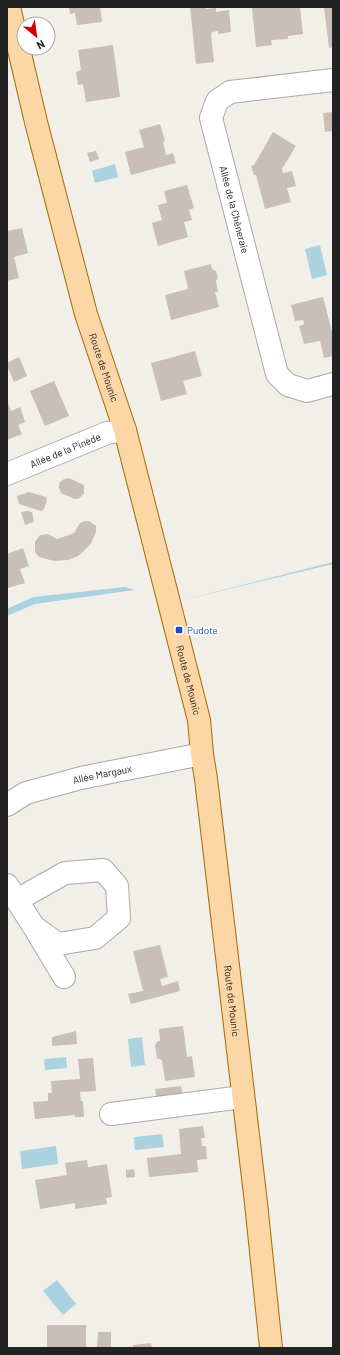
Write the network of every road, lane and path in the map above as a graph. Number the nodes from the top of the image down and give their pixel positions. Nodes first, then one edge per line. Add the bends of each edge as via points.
1 (9, 7) edge
2 (333, 80) edge
3 (333, 384) edge
4 (125, 430) junction
5 (7, 474) edge
6 (202, 754) junction
7 (7, 805) edge
8 (12, 892) edge
9 (34, 927) junction
10 (64, 978) dead end
11 (242, 1097) junction
12 (111, 1114) dead end
13 (270, 1348) edge

1 - 4 main road, Route de Mounic via 86,314
2 - 3 street, Allée de la Chêneraie via 230,92 217,101 211,118 278,374 288,385 307,390
4 - 5 street, Allée de la Pinède via 107,433
4 - 6 main road, Route de Mounic via 198,720
6 - 7 street, Allée Margaux via 74,780 26,793
6 - 11 main road, Route de Mounic
8 - 9 street
8 - 9 street via 65,873 103,870 117,886 119,918 94,938 58,944
9 - 10 street
11 - 12 street
11 - 13 main road, Route de Mounic via 256,1203

